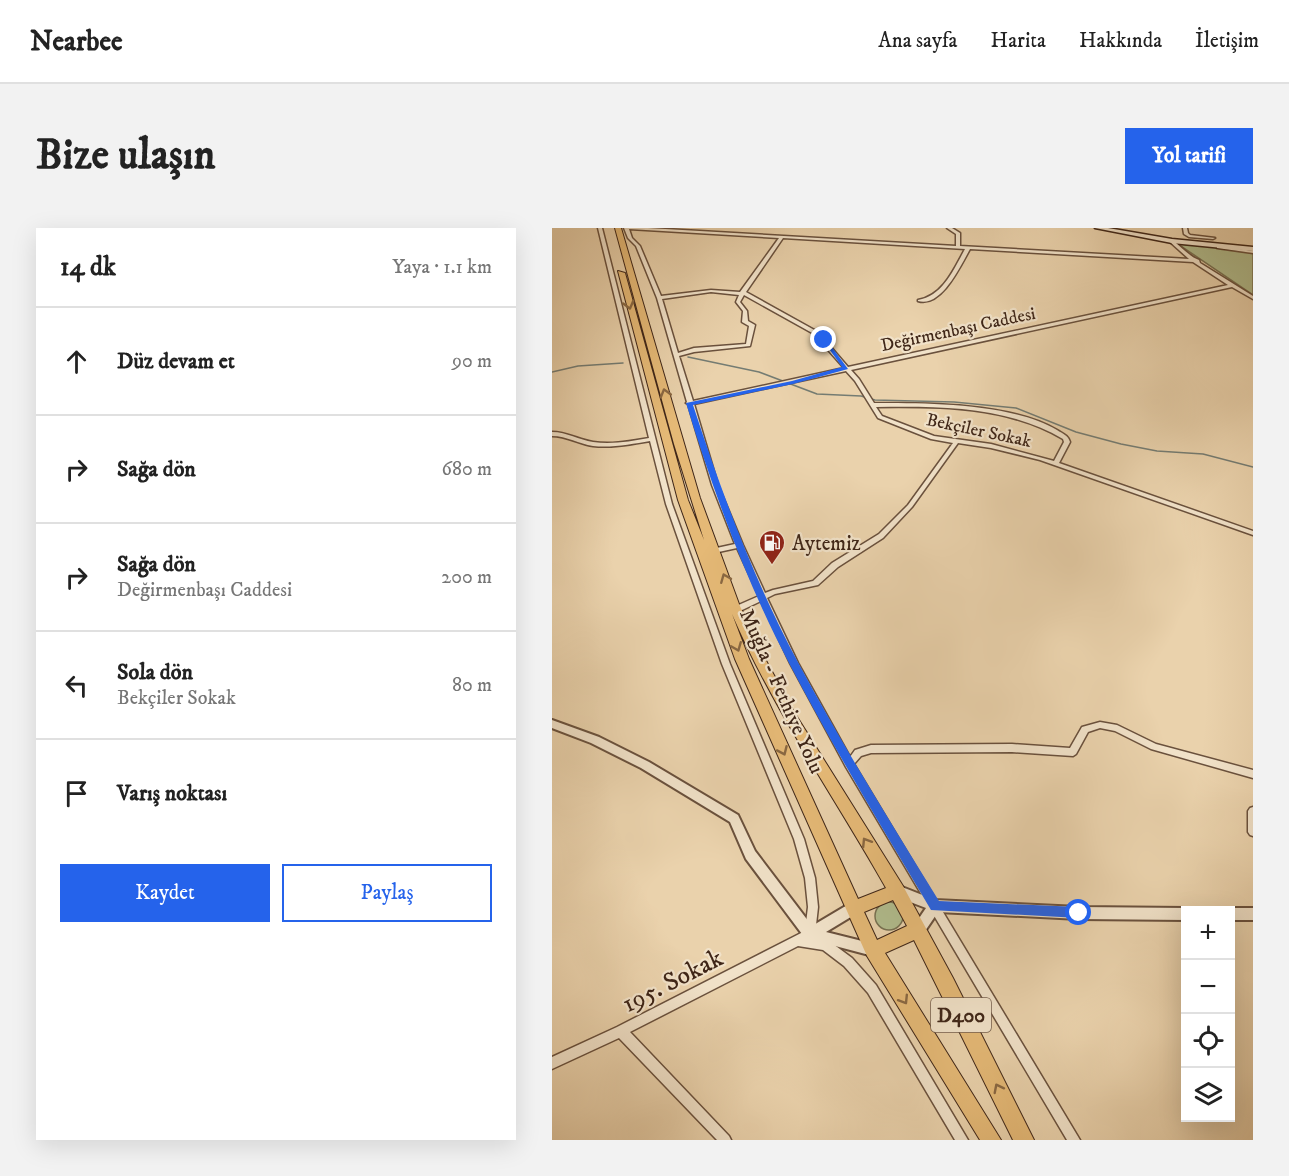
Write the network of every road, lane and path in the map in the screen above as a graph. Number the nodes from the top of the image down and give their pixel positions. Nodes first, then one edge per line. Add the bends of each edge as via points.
1 (600, 228) edge
2 (609, 228) edge
3 (949, 228) edge
4 (1098, 228) edge
5 (1109, 228) edge
6 (1185, 228) edge
7 (658, 229) edge
8 (770, 230) dead end
9 (1208, 230) dead end
10 (624, 232) edge
11 (762, 236) junction
12 (782, 237) junction
13 (1172, 241) junction
14 (1215, 243) junction
15 (958, 247) junction
16 (968, 248) junction
17 (1253, 249) edge
18 (1197, 261) junction
19 (1234, 285) junction
20 (742, 293) junction
21 (659, 298) junction
22 (1253, 298) edge
23 (920, 301) dead end
24 (675, 355) junction
25 (846, 368) junction
26 (648, 376) junction
27 (637, 378) junction
28 (689, 403) junction
29 (871, 403) junction
30 (552, 434) edge
31 (652, 438) junction
32 (956, 442) junction
33 (1055, 464) junction
34 (673, 469) junction
35 (662, 475) junction
36 (670, 506) junction
37 (685, 506) junction
38 (1253, 533) edge
39 (739, 545) junction
40 (714, 551) junction
41 (762, 596) junction
42 (737, 609) junction
43 (552, 724) edge
44 (849, 764) junction
45 (1252, 775) edge
46 (1253, 811) edge
47 (1253, 832) edge
48 (897, 891) junction
49 (935, 906) junction
50 (854, 908) junction
51 (1181, 914) edge
52 (1235, 914) edge
53 (1253, 914) edge
54 (918, 930) junction
55 (810, 934) junction
56 (797, 940) junction
57 (873, 950) junction
58 (621, 1031) junction
59 (552, 1063) edge
60 (725, 1140) edge
61 (963, 1140) edge
62 (991, 1140) edge
63 (1024, 1140) edge
64 (1074, 1140) edge

1 - 27 street
2 -> 26 highway, Muğla - Fethiye Yolu / D400
3 - 15 street via 958,233
4 - 13 main road
5 - 14 main road
6 - 14 street via 1189,236
7 - 10 street
7 - 10 street
7 - 11 street
8 - 11 street
9 - 14 street
10 - 21 street via 638,246
40 -> 10 highway, Muğla - Fethiye Yolu / D400 via 680,445
11 - 12 street
12 - 15 street
12 - 20 street
13 - 14 main road
13 - 18 street
14 - 17 main road
15 - 16 street
16 - 18 street
16 - 23 street via 953,277 927,302
18 - 19 street
19 - 22 street
19 - 25 street, Değirmenbaşı Caddesi
20 - 21 street via 711,291
20 - 24 street via 738,302 745,311 745,322 752,325 748,345
20 - 25 street via 816,333
21 - 24 street
24 - 28 street
25 - 28 street, Değirmenbaşı Caddesi
25 - 29 street
26 - 27 street
26 - 34 highway, Muğla - Fethiye Yolu / D400
27 - 31 street
28 - 39 street
29 - 32 street, Bekçiler Sokak via 880,417 933,438
29 - 33 street via 964,409 1034,422 1066,438
30 - 31 street via 603,444
31 - 35 street
32 - 33 street, Bekçiler Sokak via 991,446
32 - 41 street via 910,506 881,536 815,583
33 - 38 street, Bekçiler Sokak
34 - 35 street
34 - 37 highway, Muğla - Fethiye Yolu / D400
35 - 36 street
36 - 37 street
36 - 55 street via 726,664 799,839 810,878
37 -> 50 highway, Muğla - Fethiye Yolu / D400 via 741,659
39 - 40 street
39 - 41 street
42 -> 40 highway, Muğla - Fethiye Yolu / D400
41 - 42 street
41 - 44 street
48 -> 42 highway, Muğla - Fethiye Yolu / D400 via 788,716 755,654
43 - 55 street via 645,765 734,819 750,855
44 - 45 street via 858,753 871,749 1012,748 1073,752 1085,729 1100,725 1117,728 1154,747
44 - 49 street
46 - 47 street
48 - 49 street
48 - 50 highway
48 - 54 highway, Muğla - Fethiye Yolu / D400
49 - 51 street
49 - 54 street
49 - 64 street
50 - 55 street
50 - 57 highway, Muğla - Fethiye Yolu / D400
52 - 53 street
54 - 57 highway
63 -> 54 highway, Muğla - Fethiye Yolu / D400
55 - 56 street, 195. Sokak
55 - 57 street
56 - 58 street, 195. Sokak
56 - 61 street via 825,945 848,962 872,989
57 -> 62 highway, Muğla - Fethiye Yolu / D400
58 - 59 street, 195. Sokak
58 - 60 street

